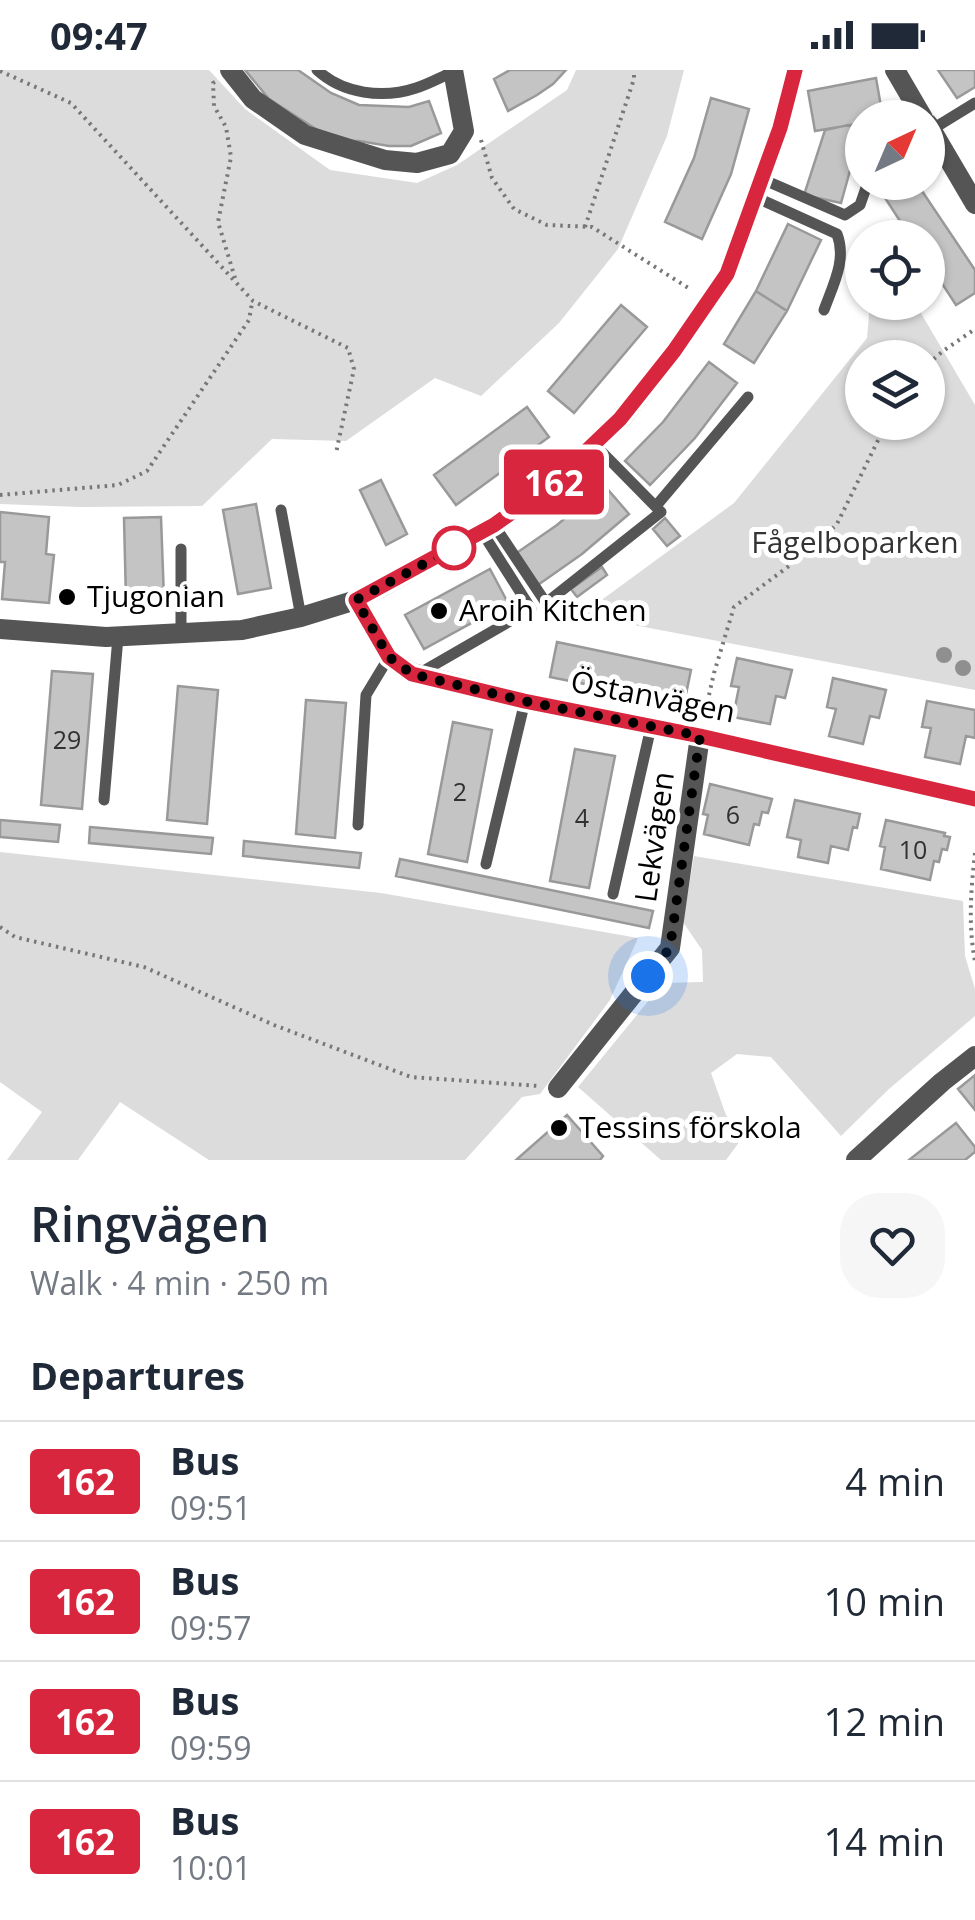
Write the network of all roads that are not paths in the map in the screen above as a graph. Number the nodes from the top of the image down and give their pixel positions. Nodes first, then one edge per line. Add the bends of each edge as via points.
1 (317, 70) edge
2 (794, 70) edge
3 (895, 70) edge
4 (453, 71) edge
5 (231, 72) edge
6 (913, 100) edge
7 (975, 103) edge
8 (945, 112) edge
9 (945, 154) edge
10 (759, 188) junction
11 (862, 200) edge
12 (975, 203) edge
13 (824, 310) dead end
14 (748, 398) dead end
15 (594, 444) junction
16 (656, 506) junction
17 (281, 510) dead end
18 (488, 528) junction
19 (182, 549) dead end
20 (356, 600) junction
21 (301, 617) junction
22 (0, 629) edge
23 (181, 633) junction
24 (118, 636) junction
25 (389, 657) junction
26 (416, 675) junction
27 (524, 701) junction
28 (651, 727) junction
29 (700, 736) junction
30 (975, 799) edge
31 (104, 800) dead end
32 (358, 825) dead end
33 (486, 864) dead end
34 (613, 894) dead end
35 (975, 1056) edge
36 (558, 1088) road end
37 (856, 1160) edge

1 - 4 lane via 364,94 414,89
2 - 10 street
3 - 6 street
4 - 5 street via 464,131 450,154 417,163 385,160 304,134 252,99
7 - 8 lane
9 - 12 street
10 - 11 lane via 845,214
10 - 13 lane via 837,234 842,258
10 - 15 street via 727,274 674,351
14 - 16 lane
15 - 16 lane
15 - 18 street via 553,483
16 - 18 lane via 661,512 546,603
17 - 21 lane
18 - 20 street
18 - 26 lane via 531,610
19 - 23 lane
20 - 21 street
20 - 25 street, Östanvägen
21 - 23 street via 242,630
22 - 24 street
23 - 24 street
24 - 31 lane
25 - 26 street, Östanvägen
25 - 32 lane via 366,696
26 - 27 street, Östanvägen
27 - 28 street, Östanvägen
27 - 33 lane
28 - 29 street, Östanvägen
28 - 34 lane
29 - 30 street, Östanvägen
29 - 36 street, Lekvägen via 670,948
35 - 37 street

